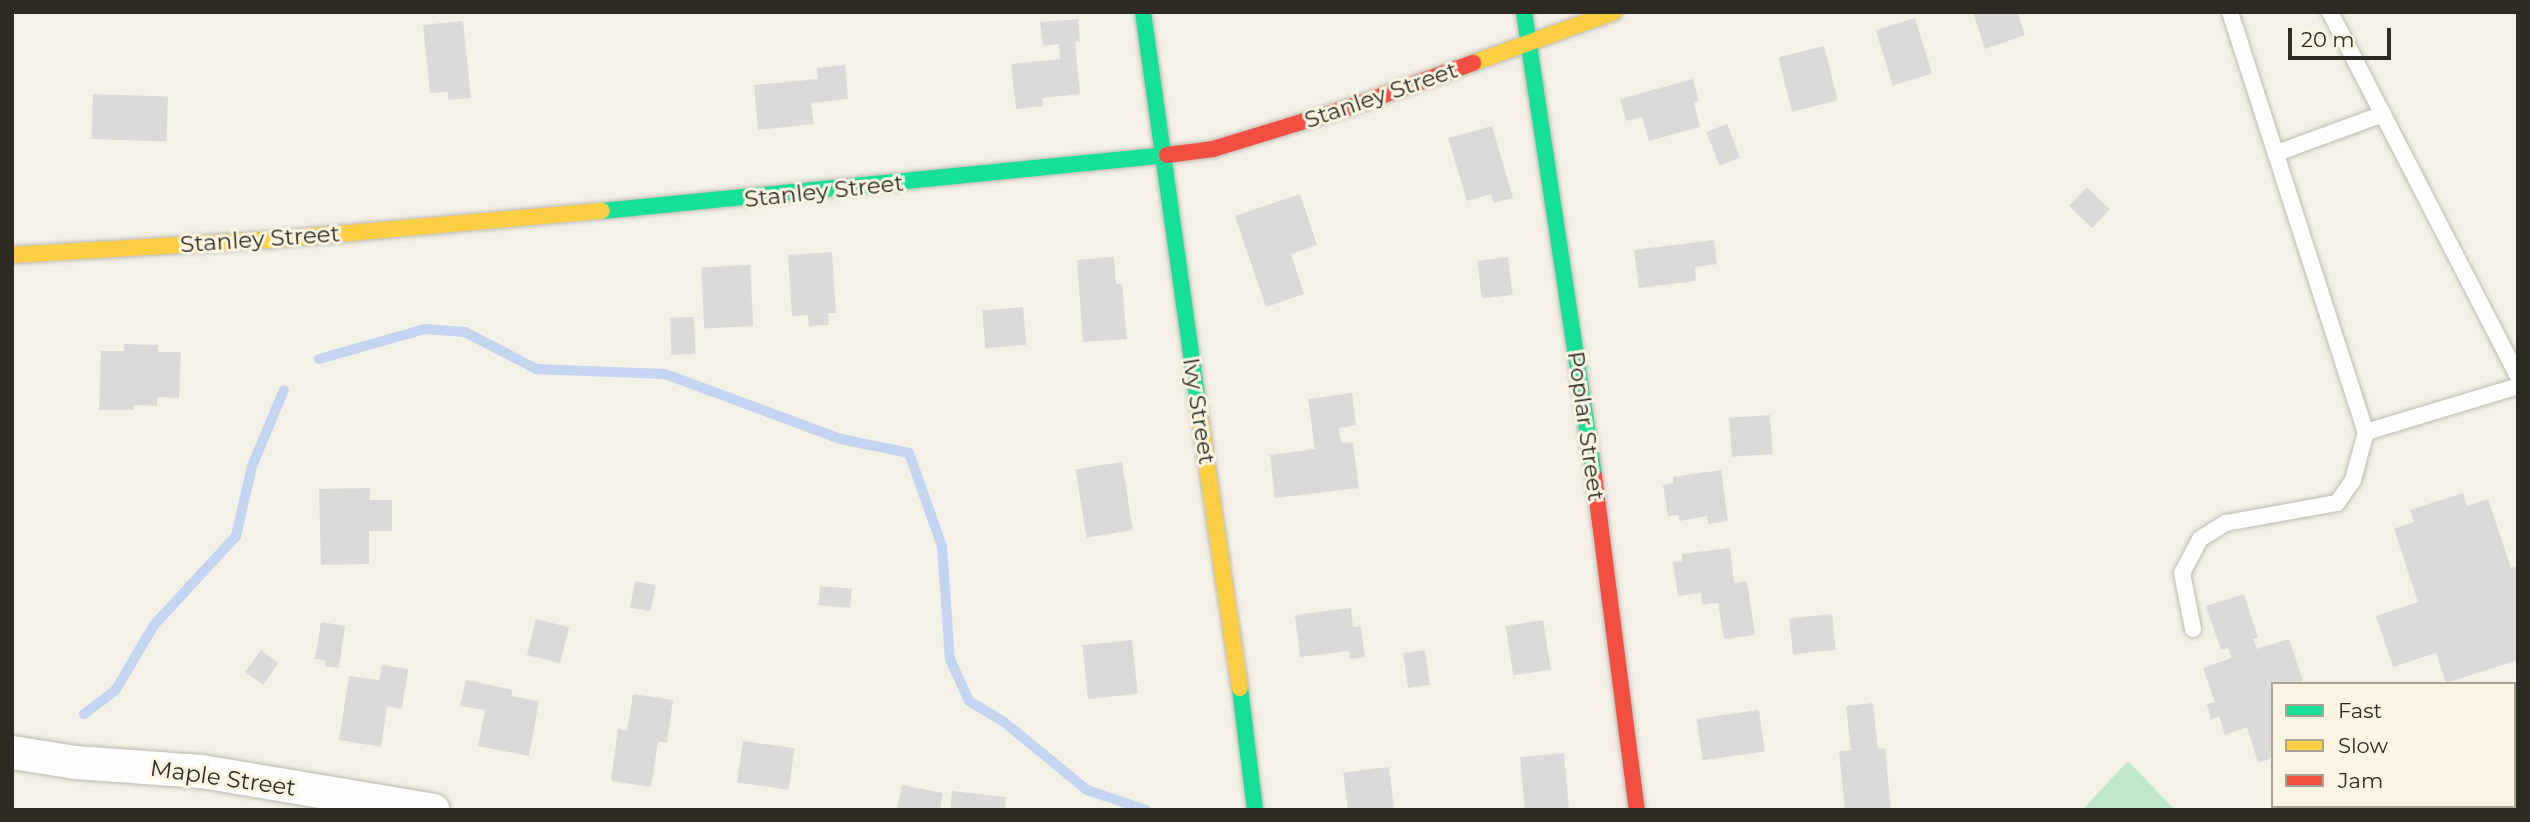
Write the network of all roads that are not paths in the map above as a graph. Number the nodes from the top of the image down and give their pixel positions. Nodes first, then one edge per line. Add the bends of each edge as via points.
1 (1143, 12) edge
2 (1524, 12) edge
3 (1614, 12) edge
4 (2230, 12) edge
5 (2330, 12) edge
6 (1528, 43) junction
7 (2383, 114) junction
8 (2277, 153) junction
9 (1161, 156) junction
10 (12, 255) edge
11 (2518, 376) edge
12 (2518, 386) edge
13 (2366, 432) junction
14 (2193, 629) dead end
15 (12, 752) edge
16 (433, 810) edge
17 (1255, 810) edge
18 (1637, 810) edge

1 - 9 street, Ivy Street
2 - 6 street, Poplar Street
3 - 6 street, Stanley Street
4 - 8 lane
5 - 7 lane
6 - 9 street, Stanley Street via 1338,111 1213,149
6 - 18 street, Poplar Street via 1590,448
7 - 8 lane
7 - 11 lane
8 - 13 lane
9 - 10 street, Stanley Street via 711,202 268,240
9 - 17 street, Ivy Street via 1232,625
12 - 13 lane
13 - 14 lane via 2353,480 2337,503 2227,523 2200,539 2182,573
15 - 16 street, Maple Street via 75,762 201,771

